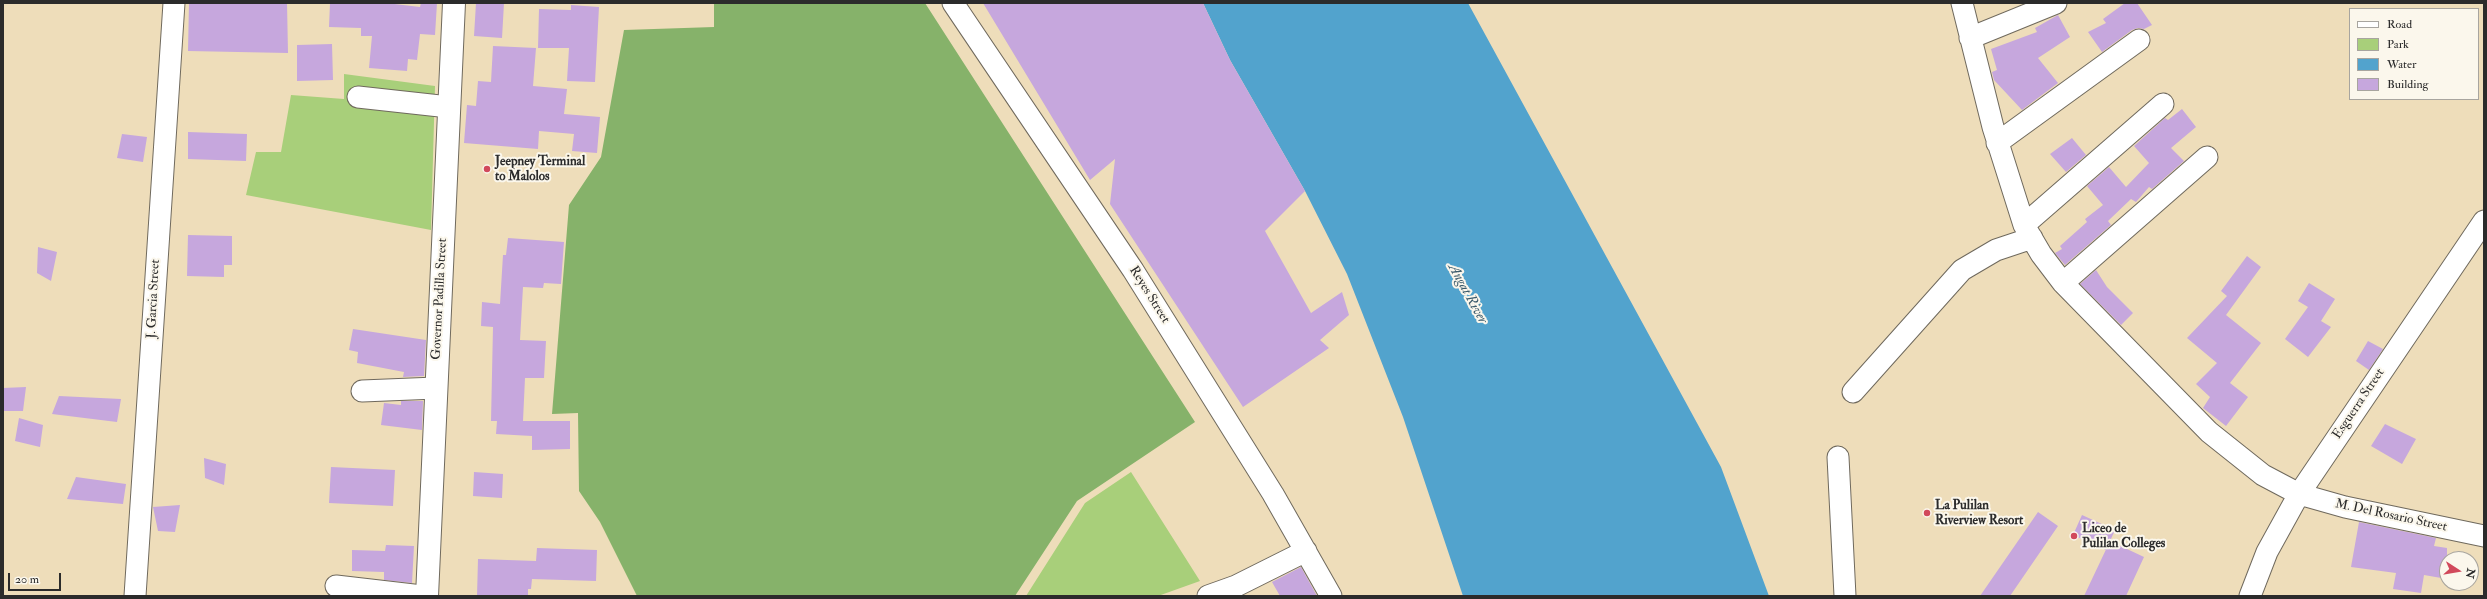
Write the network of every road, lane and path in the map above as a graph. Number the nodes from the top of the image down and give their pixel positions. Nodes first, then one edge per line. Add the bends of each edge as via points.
1 (174, 3) edge
2 (454, 3) edge
3 (953, 3) edge
4 (1962, 3) edge
5 (2056, 3) edge
6 (1970, 38) junction
7 (2139, 40) dead end
8 (358, 97) dead end
9 (2163, 104) dead end
10 (449, 106) junction
11 (1997, 143) junction
12 (2207, 157) dead end
13 (2484, 221) edge
14 (2028, 231) junction
15 (2063, 283) junction
16 (436, 388) junction
17 (362, 391) dead end
18 (1854, 392) dead end
19 (1838, 457) dead end
20 (2299, 494) junction
21 (2484, 536) edge
22 (1306, 551) junction
23 (336, 586) dead end
24 (135, 596) edge
25 (422, 596) edge
26 (427, 596) edge
27 (1208, 596) edge
28 (1331, 596) edge
29 (1844, 596) edge
30 (2250, 596) edge

1 - 24 street, J. Garcia Street
2 - 10 main road, Governor Padilla Street
3 - 22 street, Reyes Street via 1133,270
4 - 6 street, M. Del Rosario Street
5 - 6 street
6 - 11 street, M. Del Rosario Street
7 - 11 street
8 - 10 street
9 - 14 street
10 - 16 main road, Governor Padilla Street
11 - 14 street, M. Del Rosario Street
12 - 15 street
13 - 20 street, Esguerra Street
14 - 15 street, M. Del Rosario Street
14 - 18 street via 1962,270
15 - 20 street, M. Del Rosario Street via 2209,432 2263,475
16 - 17 street
16 - 26 main road, Governor Padilla Street
19 - 29 street
20 - 21 street, M. Del Rosario Street
20 - 30 street, Esguerra Street via 2267,552
22 - 27 street via 1236,586
22 - 28 street, Reyes Street
23 - 25 street

